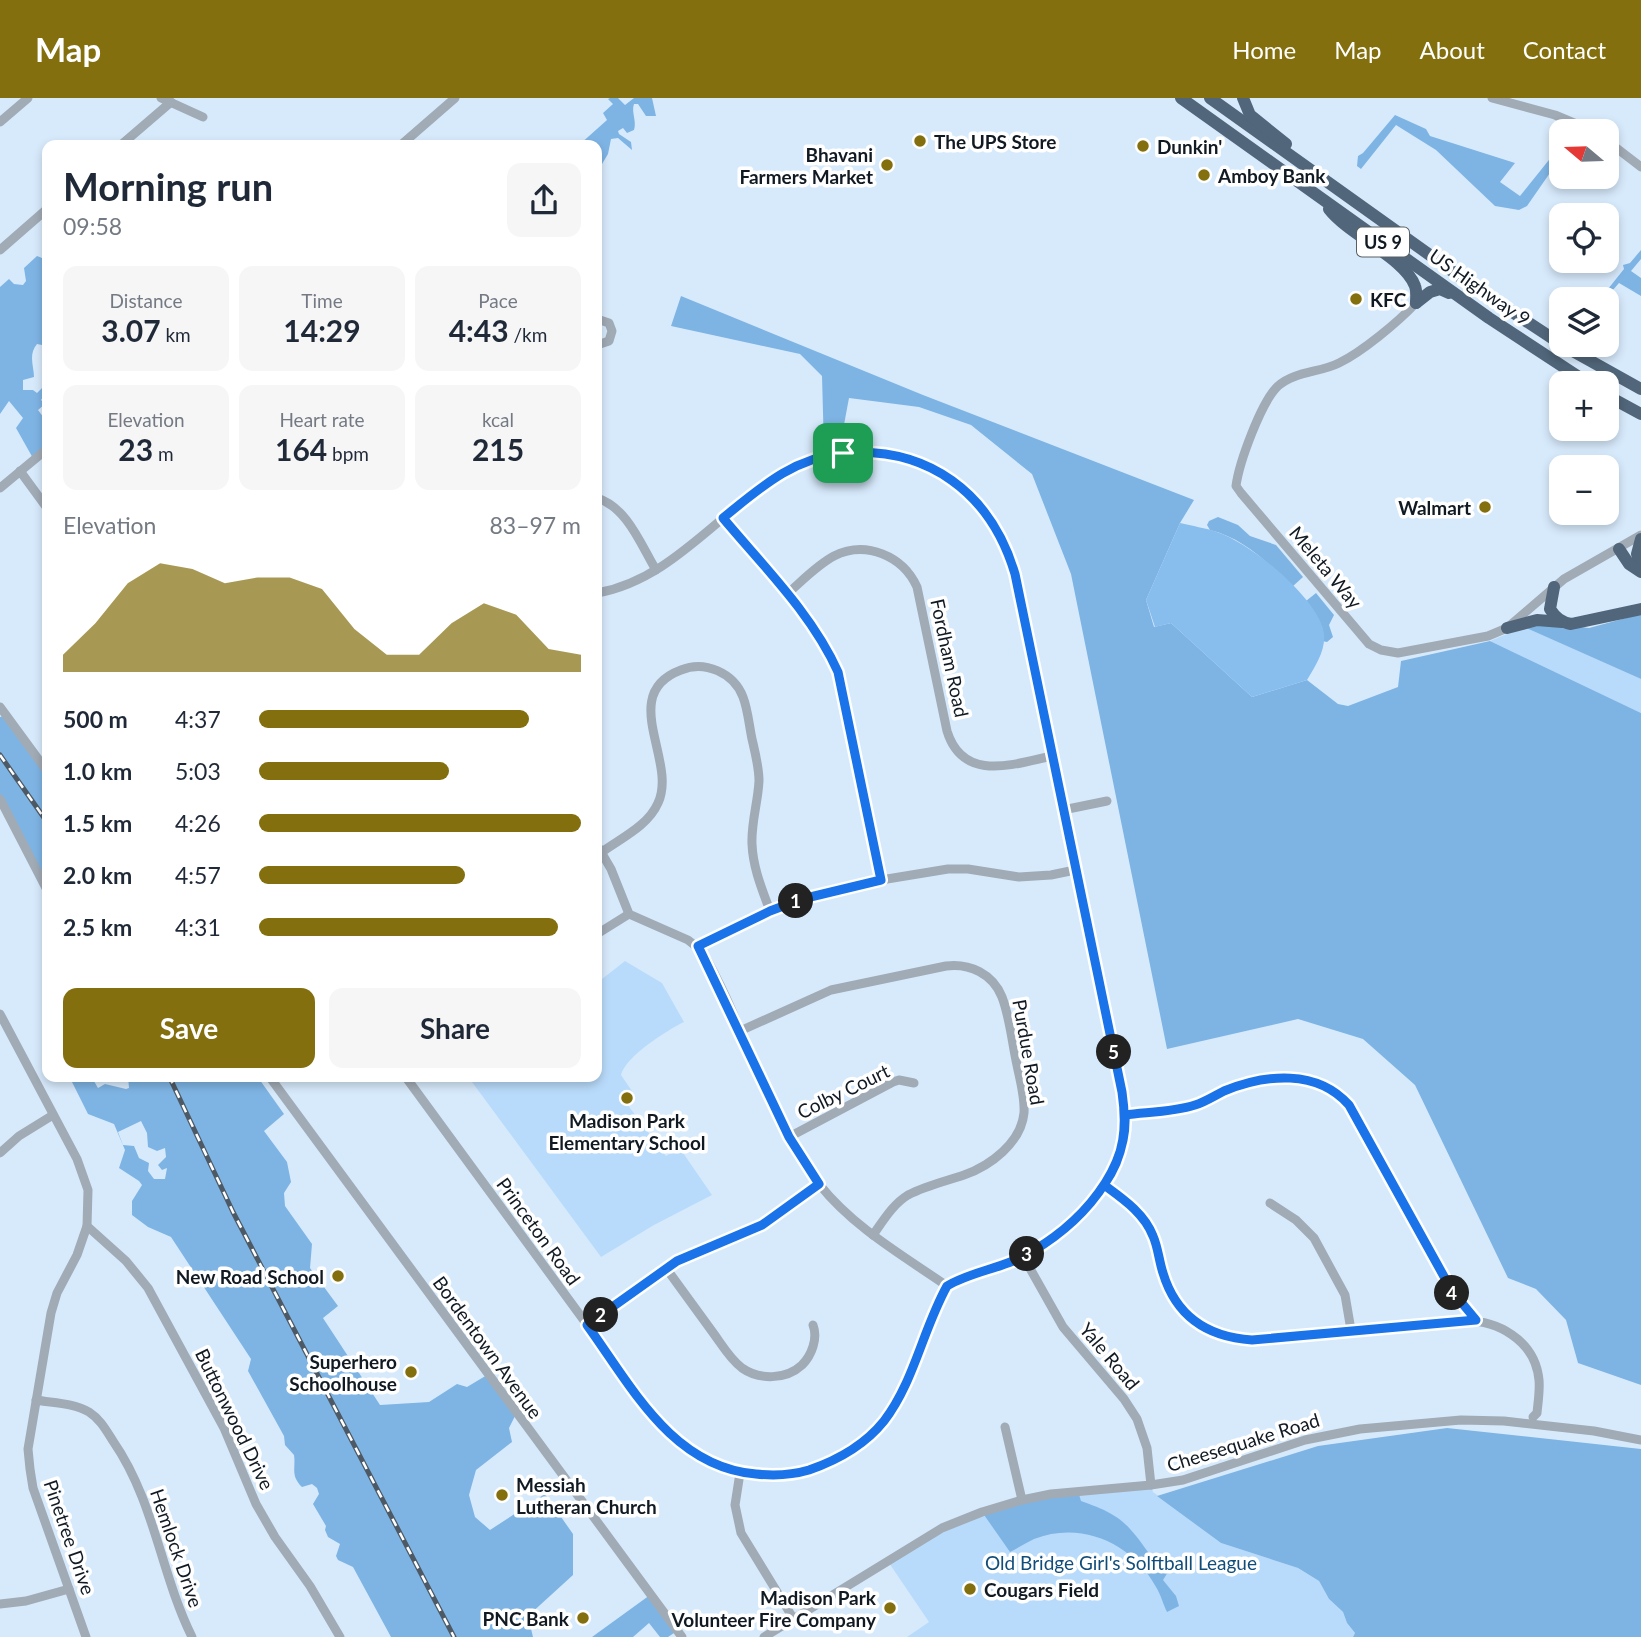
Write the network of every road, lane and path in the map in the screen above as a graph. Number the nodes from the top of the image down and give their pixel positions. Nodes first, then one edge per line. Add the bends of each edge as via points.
1 (28, 98) edge
2 (456, 98) edge
3 (1181, 98) edge
4 (1210, 98) edge
5 (1243, 98) edge
6 (1492, 98) edge
7 (166, 100) edge
8 (203, 117) dead end
9 (1564, 119) edge
10 (0, 122) edge
11 (126, 140) edge
12 (407, 140) edge
13 (1619, 150) edge
14 (1641, 167) edge
15 (1316, 174) junction
16 (1320, 198) junction
17 (42, 213) edge
18 (0, 250) edge
19 (1416, 303) junction
20 (1489, 318) junction
21 (602, 321) edge
22 (1549, 336) edge
23 (602, 343) edge
24 (1585, 357) edge
25 (1569, 371) edge
26 (1641, 389) edge
27 (1619, 401) edge
28 (1641, 414) edge
29 (42, 453) edge
30 (20, 471) junction
31 (0, 488) edge
32 (602, 500) edge
33 (42, 501) edge
34 (723, 518) junction
35 (1641, 537) edge
36 (1619, 549) junction
37 (656, 570) junction
38 (1641, 570) edge
39 (1555, 587) junction
40 (602, 592) edge
41 (787, 594) junction
42 (1641, 609) edge
43 (1564, 623) junction
44 (1507, 628) junction
45 (0, 706) edge
46 (1052, 756) junction
47 (42, 764) edge
48 (0, 799) edge
49 (1107, 801) dead end
50 (1063, 810) junction
51 (602, 847) edge
52 (602, 853) edge
53 (1075, 870) junction
54 (42, 880) edge
55 (881, 880) junction
56 (770, 911) junction
57 (629, 914) junction
58 (602, 931) edge
59 (698, 946) junction
60 (0, 1014) edge
61 (740, 1031) junction
62 (273, 1082) edge
63 (410, 1082) edge
64 (914, 1083) dead end
65 (53, 1115) junction
66 (1125, 1115) junction
67 (789, 1137) junction
68 (0, 1153) edge
69 (819, 1184) junction
70 (1104, 1185) junction
71 (1269, 1203) dead end
72 (87, 1226) junction
73 (873, 1235) junction
74 (1023, 1256) junction
75 (666, 1268) junction
76 (947, 1286) junction
77 (1476, 1320) junction
78 (587, 1325) junction
79 (813, 1325) dead end
80 (1351, 1331) junction
81 (36, 1400) junction
82 (1533, 1417) dead end
83 (1005, 1427) dead end
84 (1641, 1440) edge
85 (740, 1473) junction
86 (1151, 1485) junction
87 (1022, 1500) junction
88 (69, 1589) junction
89 (0, 1604) edge
90 (793, 1618) junction
91 (86, 1637) edge
92 (192, 1637) edge
93 (340, 1637) edge
94 (682, 1637) edge
95 (764, 1637) edge

1 - 10 street
2 - 12 street
3 - 16 highway, US Highway 9 / US 9
4 - 15 highway, US Highway 9 / US 9
5 - 15 highway via 1250,115
6 - 9 street
7 - 8 street
7 - 11 street
13 - 14 street
15 - 22 highway, US Highway 9 / US 9
16 - 19 highway via 1339,222 1405,270 1416,287
16 - 20 highway, US Highway 9 / US 9
17 - 18 street
19 - 20 highway via 1440,289
19 - 44 street, Meleta Way via 1338,364 1278,386 1238,467 1236,486 1369,644 1398,653 1488,636
20 - 25 highway, US Highway 9 / US 9
21 - 23 street via 612,331 609,341
24 - 26 highway, US Highway 9 / US 9
27 - 28 highway
29 - 30 street
30 - 31 street
30 - 33 street
32 - 37 street via 620,513
34 - 37 street
34 - 41 street
34 - 46 street via 778,475 836,454 896,456 935,469 957,484 991,519 1015,574
35 - 36 street, Meleta Way
35 - 38 highway via 1637,554
36 - 38 highway via 1629,564
36 - 39 street, Meleta Way
37 - 40 street
39 - 43 highway via 1550,609
39 - 44 street, Meleta Way
41 - 46 street, Fordham Road via 843,552 871,550 891,558 917,587 947,731 956,749 972,762 991,767
41 - 55 street via 826,646 838,672
42 - 43 highway
43 - 44 highway via 1537,620
45 - 47 street
46 - 50 street
48 - 54 street
49 - 50 street
50 - 53 street
51 - 56 street via 649,817 661,796 662,776 650,714 656,690 679,670 714,669 737,687 745,704 759,776 752,852
52 - 57 street
53 - 55 street via 1018,877 955,869
53 - 66 street
55 - 56 street
56 - 59 street
57 - 58 street
57 - 59 street
59 - 61 street
60 - 65 street, Pinetree Drive
61 - 67 street
61 - 73 street, Purdue Road via 831,990 946,966 975,969 996,986 1004,1002 1023,1095 1019,1130 1006,1148 980,1168 902,1200
62 - 94 street, Bordentown Avenue
63 - 78 street, Princeton Road
64 - 67 street, Colby Court via 893,1082
65 - 68 street
65 - 72 street, Pinetree Drive via 84,1174
66 - 70 street via 1120,1155
66 - 77 street via 1194,1105 1230,1089 1283,1077 1304,1078 1331,1089 1356,1114 1452,1291
67 - 69 street
69 - 73 street
69 - 75 street via 762,1225 693,1252
70 - 74 street via 1058,1233
70 - 80 street via 1140,1214 1153,1235 1174,1300 1200,1325 1233,1339 1252,1340
71 - 80 street via 1314,1238 1345,1296
72 - 81 street, Pinetree Drive via 54,1303
72 - 93 street, Buttonwood Drive via 127,1261 148,1288 224,1428 256,1504
73 - 76 street
74 - 76 street
74 - 86 street, Yale Road via 1063,1327 1137,1419 1147,1447
75 - 78 street
75 - 79 street via 744,1370 783,1376 803,1364 814,1342
76 - 85 street, Princeton Road via 894,1405 865,1440 841,1457 803,1471
77 - 80 street
77 - 82 street via 1506,1330 1530,1355 1539,1384
78 - 85 street, Princeton Road via 669,1434 701,1458
81 - 88 street, Pinetree Drive via 29,1449 33,1488
81 - 92 street, Hemlock Drive via 89,1412 117,1446 148,1508
83 - 87 street
84 - 86 street, Cheesequake Road via 1492,1421 1360,1429 1305,1440 1183,1480
85 - 90 street via 735,1505 741,1533
86 - 87 street, Cheesequake Road
87 - 90 street, Cheesequake Road via 942,1528
88 - 89 street
88 - 91 street, Pinetree Drive
90 - 95 street, Cheesequake Road

